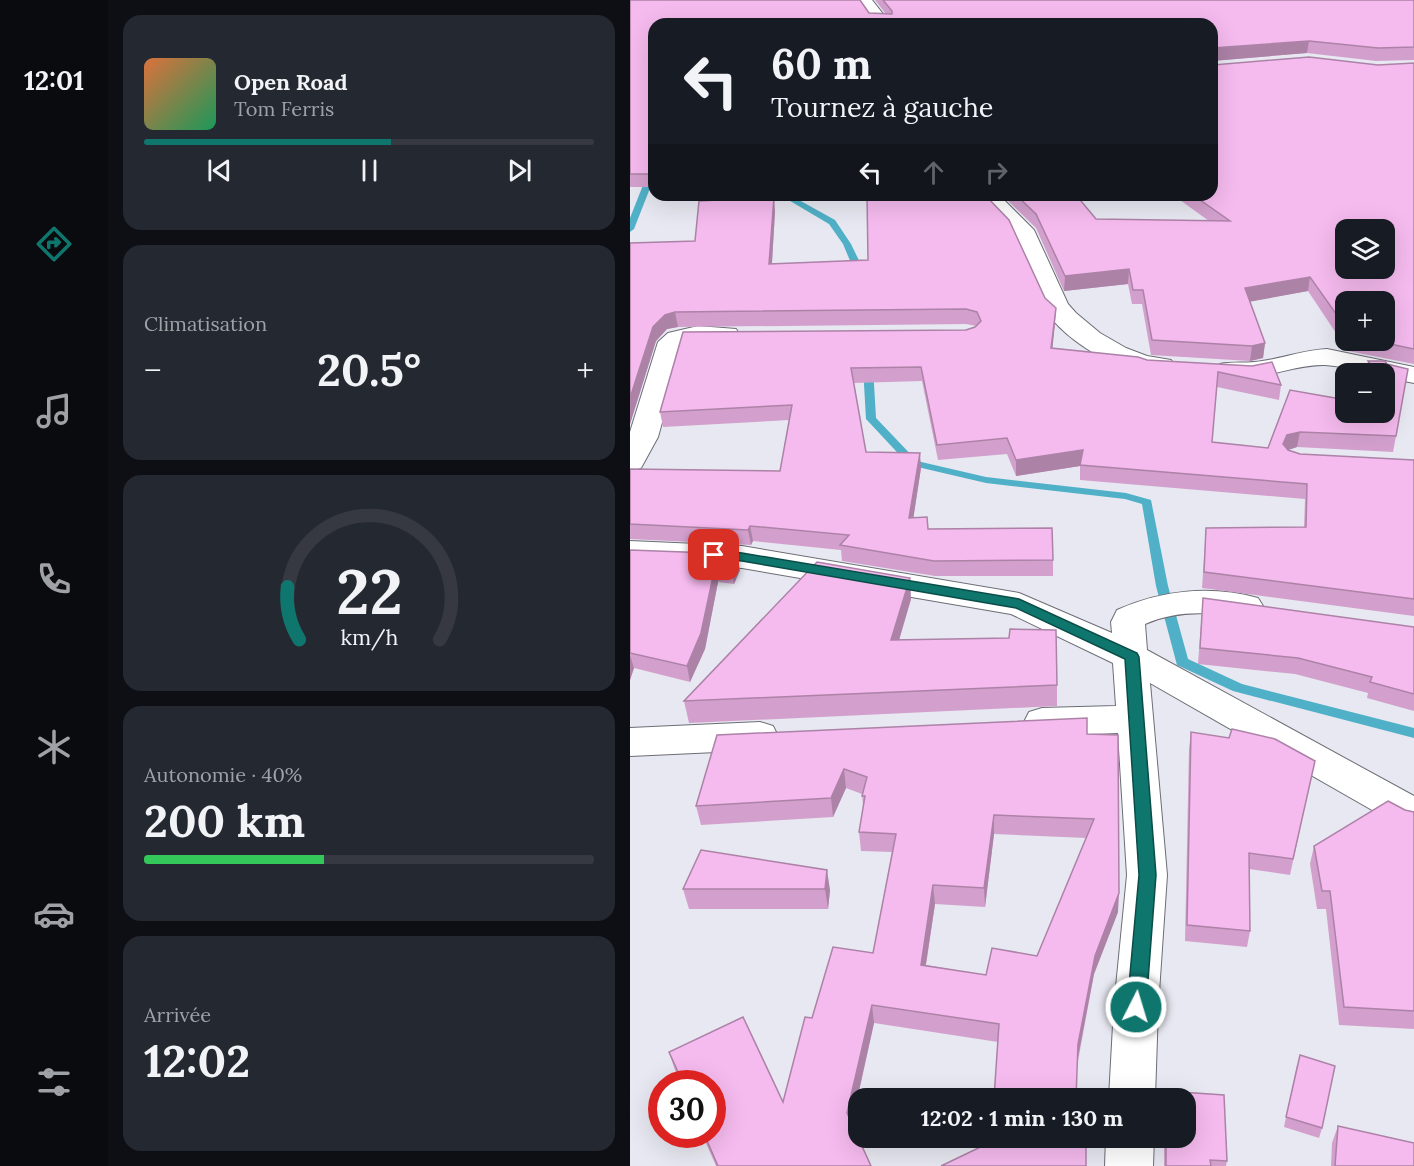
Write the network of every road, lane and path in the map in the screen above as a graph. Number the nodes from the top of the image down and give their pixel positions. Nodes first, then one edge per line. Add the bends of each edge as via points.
1 (863, 0) edge
2 (877, 18) edge
3 (992, 201) edge
4 (756, 334) edge
5 (1414, 375) edge
6 (630, 462) edge
7 (630, 552) edge
8 (1276, 609) edge
9 (1132, 657) junction
10 (1135, 719) junction
11 (1005, 724) edge
12 (794, 734) edge
13 (630, 742) edge
14 (1414, 815) edge
15 (1132, 1088) edge
16 (1130, 1148) edge
17 (1129, 1166) edge

1 - 2 street
3 - 5 street via 1022,230 1056,307 1094,343 1132,361 1146,365 1261,370 1327,357
4 - 6 street via 687,335 671,342 643,437
7 - 9 street via 742,557 1019,604
8 - 9 street via 1195,600 1166,604 1129,618
9 - 10 street
9 - 14 street
10 - 11 street
10 - 15 street via 1148,875
12 - 13 street
16 - 17 street

